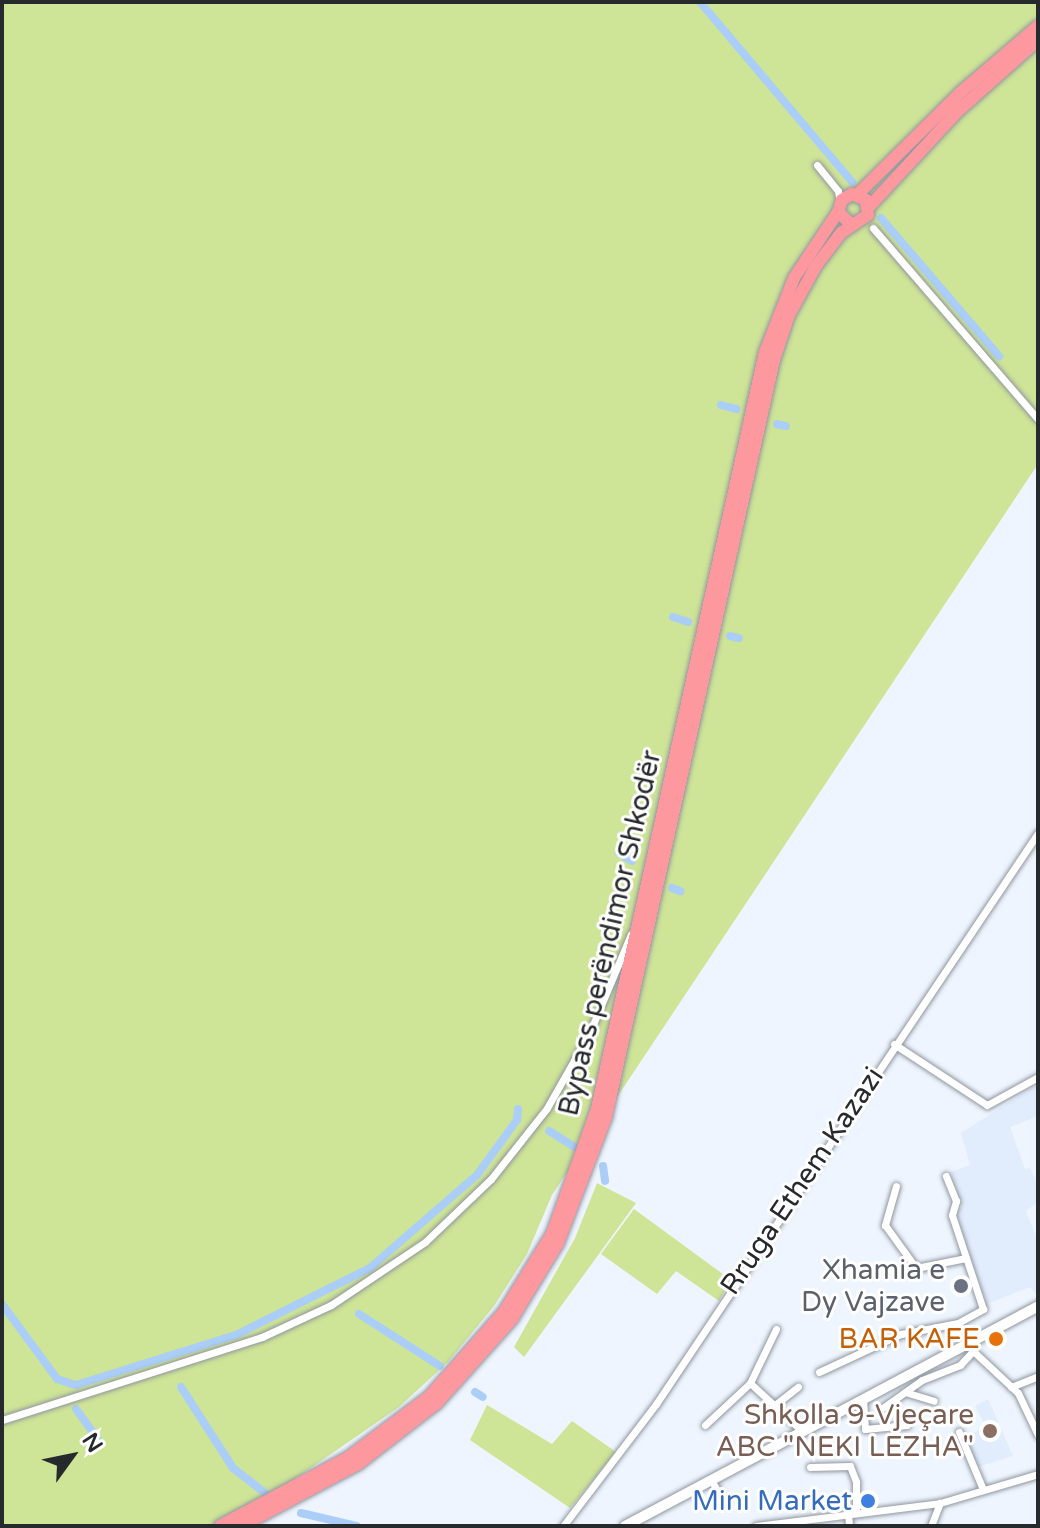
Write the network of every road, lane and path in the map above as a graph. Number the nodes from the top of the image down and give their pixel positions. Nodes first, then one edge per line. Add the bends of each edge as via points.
1 (1038, 26) edge
2 (1038, 40) edge
3 (817, 165) dead end
4 (836, 188) junction
5 (855, 194) junction
6 (839, 207) junction
7 (869, 211) junction
8 (855, 225) junction
9 (873, 228) junction
10 (1038, 419) edge
11 (1038, 833) edge
12 (641, 909) junction
13 (894, 1044) junction
14 (1038, 1077) edge
15 (946, 1176) dead end
16 (896, 1186) dead end
17 (966, 1258) junction
18 (1038, 1306) edge
19 (958, 1323) junction
20 (776, 1329) dead end
21 (970, 1347) junction
22 (819, 1372) dead end
23 (1038, 1376) edge
24 (750, 1383) junction
25 (894, 1383) junction
26 (798, 1387) dead end
27 (1011, 1387) junction
28 (902, 1393) junction
29 (863, 1399) junction
30 (934, 1401) dead end
31 (776, 1404) junction
32 (1038, 1404) edge
33 (881, 1409) dead end
34 (1028, 1411) junction
35 (2, 1420) edge
36 (705, 1425) dead end
37 (907, 1425) dead end
38 (802, 1431) junction
39 (959, 1432) dead end
40 (1038, 1435) edge
41 (810, 1467) dead end
42 (1038, 1474) edge
43 (711, 1480) junction
44 (982, 1487) junction
45 (724, 1502) dead end
46 (940, 1503) junction
47 (852, 1512) junction
48 (220, 1526) edge
49 (242, 1526) edge
50 (563, 1526) edge
51 (625, 1526) edge
52 (756, 1526) edge
53 (849, 1526) edge
54 (931, 1526) edge

1 - 5 highway, Bypass perëndimor Shkodër
2 - 7 highway, Bypass perëndimor Shkodër via 957,112
3 - 4 street
4 - 5 street
4 - 6 street
5 - 6 highway, Bypass perëndimor Shkodër
5 - 7 highway
6 - 8 highway
6 - 12 highway, Bypass perëndimor Shkodër via 794,278 765,352
7 - 8 highway, Bypass perëndimor Shkodër
7 - 9 street
8 - 9 street
8 - 49 highway, Bypass perëndimor Shkodër via 831,244 806,281 774,360 606,1117 558,1243 512,1319 437,1403 358,1464
9 - 10 street
11 - 13 street, Rruga Ethem Kazazi
12 - 35 street via 589,1034 547,1108 491,1179 425,1242 331,1305 274,1331
12 - 48 highway, Bypass perëndimor Shkodër via 588,1143 552,1234 517,1295 449,1378 391,1429 308,1481
13 - 14 street via 987,1105
13 - 50 street, Rruga Ethem Kazazi via 656,1404
15 - 17 street
16 - 17 street via 885,1225 916,1268
17 - 19 street via 983,1309
18 - 21 main road
19 - 21 street
19 - 22 street via 901,1334
20 - 24 street
21 - 25 main road
21 - 27 street
21 - 28 street via 960,1365
23 - 27 street
24 - 31 street
24 - 36 street
25 - 28 street
25 - 29 main road
26 - 31 street
27 - 34 street
28 - 30 street
28 - 33 street
29 - 37 street via 865,1429
29 - 38 main road
31 - 38 street
32 - 34 street
34 - 40 street
38 - 43 main road
39 - 44 street
41 - 47 street via 850,1466
42 - 44 street
43 - 45 street
43 - 51 main road
44 - 46 street
46 - 47 street
46 - 54 street
47 - 52 street
47 - 53 street

